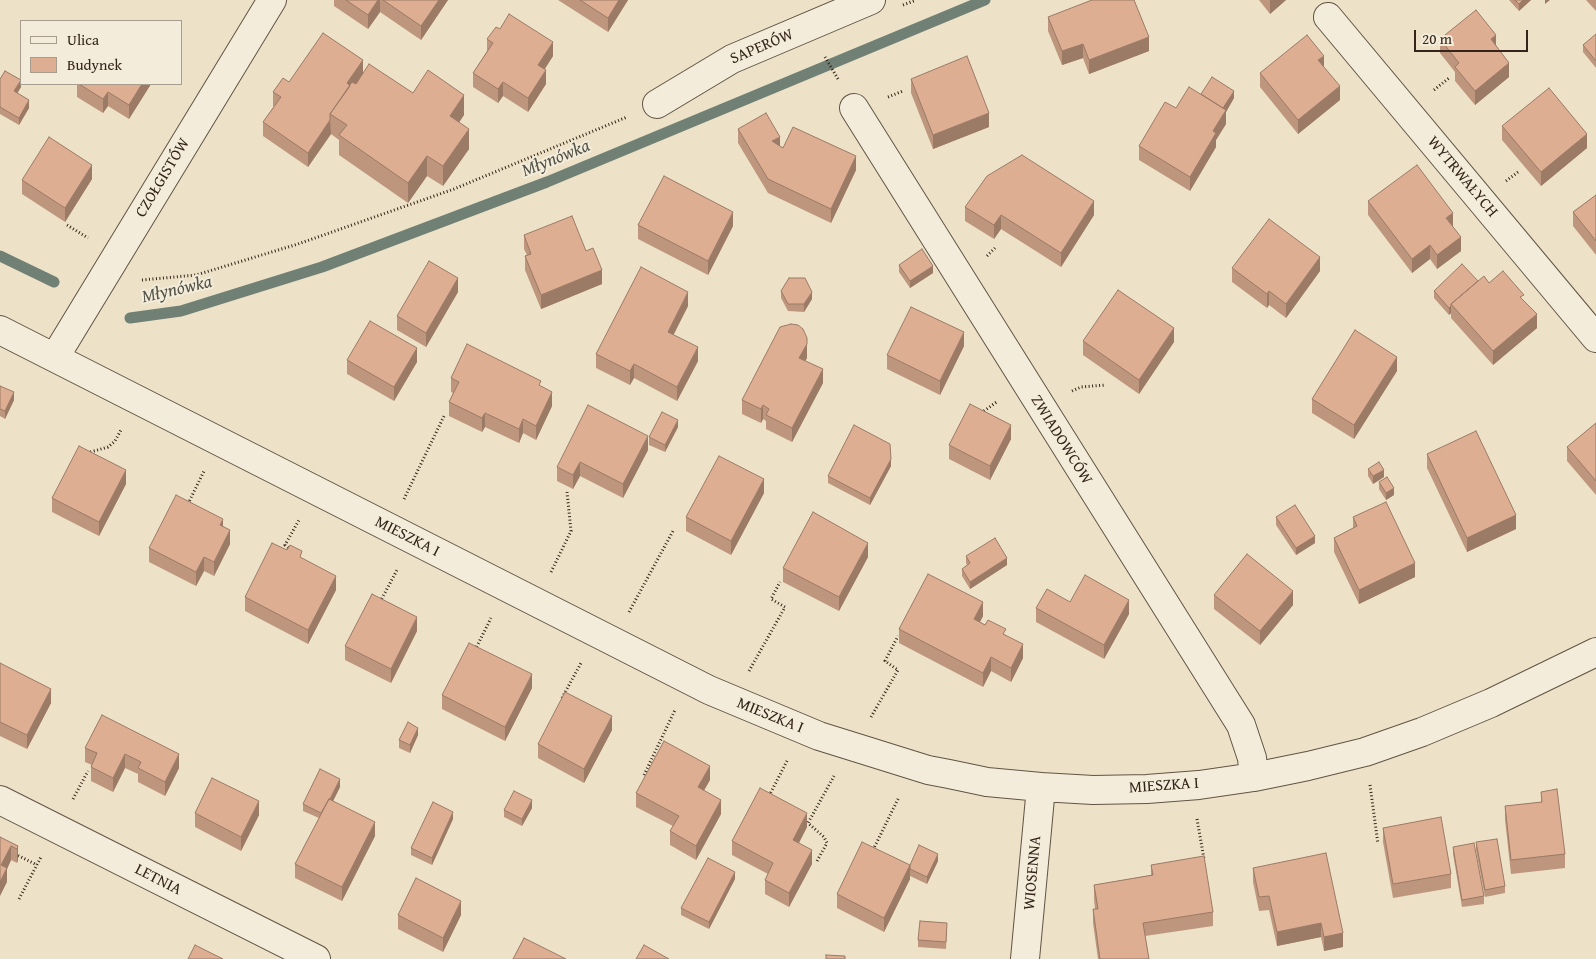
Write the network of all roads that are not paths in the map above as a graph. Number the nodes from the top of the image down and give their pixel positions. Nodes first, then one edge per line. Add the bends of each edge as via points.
1 (272, 0) edge
2 (871, 0) edge
3 (1328, 16) dead end
4 (848, 97) road end
5 (658, 104) road end
6 (0, 330) edge
7 (1596, 338) edge
8 (61, 346) junction
9 (1596, 652) edge
10 (1254, 777) junction
11 (1041, 787) junction
12 (0, 800) edge
13 (316, 959) edge
14 (1025, 959) edge

1 - 8 street, CZOŁGISTÓW
2 - 5 street, SAPERÓW via 732,59
3 - 7 street, WYTRWAŁYCH
4 - 10 street, ZWIADOWCÓW via 1241,725 1252,758
6 - 8 street, MIESZKA I
8 - 11 street, MIESZKA I via 390,528 709,690 819,736 928,770 987,782
9 - 10 street, MIESZKA I via 1422,732 1364,752
10 - 11 street, MIESZKA I via 1147,790
11 - 14 street, WIOSENNA
12 - 13 street, LETNIA

